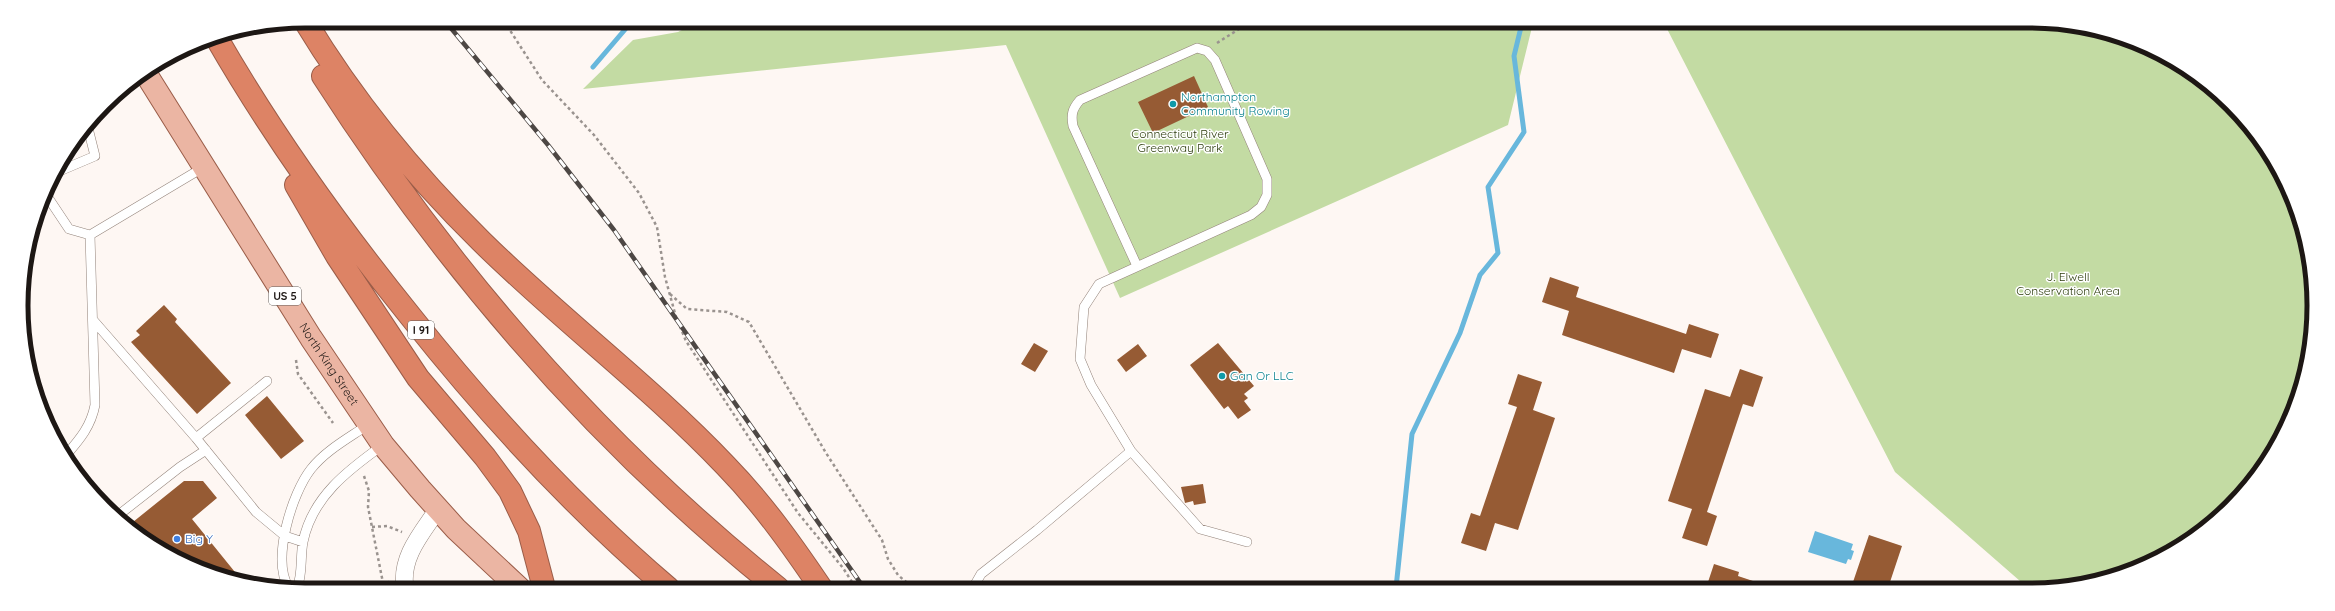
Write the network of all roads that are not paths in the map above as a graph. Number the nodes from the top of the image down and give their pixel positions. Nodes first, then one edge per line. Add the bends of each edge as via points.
1 (310, 28) edge
2 (294, 29) edge
3 (219, 42) edge
4 (236, 71) junction
5 (148, 77) edge
6 (89, 132) edge
7 (205, 167) junction
8 (64, 168) edge
9 (49, 198) edge
10 (90, 235) junction
11 (1137, 266) junction
12 (93, 320) junction
13 (267, 381) dead end
14 (369, 424) junction
15 (196, 438) junction
16 (384, 445) junction
17 (206, 450) junction
18 (69, 451) edge
19 (1131, 451) junction
20 (438, 509) junction
21 (121, 513) edge
22 (285, 536) junction
23 (303, 542) junction
24 (1247, 542) dead end
25 (286, 582) edge
26 (300, 583) edge
27 (404, 583) edge
28 (514, 583) edge
29 (543, 583) edge
30 (662, 583) edge
31 (772, 583) edge
32 (818, 583) edge
33 (976, 583) edge

1 - 32 highway via 360,103 434,193 495,254 727,466 788,539
2 - 31 highway via 374,153 441,244 513,333 636,462
3 - 4 highway, I 91
4 - 29 highway via 296,187 337,256 418,378 501,478 518,505 529,532
4 - 30 highway, I 91 via 292,159 336,221 445,361 564,491
5 - 7 main road, North King Street / US 5
6 - 8 lane via 95,156
7 - 10 lane
7 - 14 main road, North King Street / US 5 via 311,338
9 - 10 lane via 69,228
10 - 12 lane
11 - 11 lane via 1238,222 1261,207 1267,195 1267,179 1215,60 1207,51 1197,48 1080,100 1071,116 1073,126
11 - 19 lane via 1099,284 1090,295 1084,307 1080,359 1091,385
12 - 15 lane
12 - 18 lane via 95,406 85,433
13 - 15 lane
14 - 16 main road, North King Street / US 5
14 - 22 lane via 328,453 311,470 298,492
15 - 17 lane
16 - 20 main road, North King Street / US 5
16 - 23 lane via 334,483 309,520
17 - 21 lane
17 - 22 lane via 256,512
19 - 24 lane via 1200,529
19 - 33 lane via 1038,530 981,574
20 - 27 street via 407,557
20 - 28 main road, North King Street / US 5
22 - 23 lane
22 - 25 lane via 282,558
23 - 26 lane

